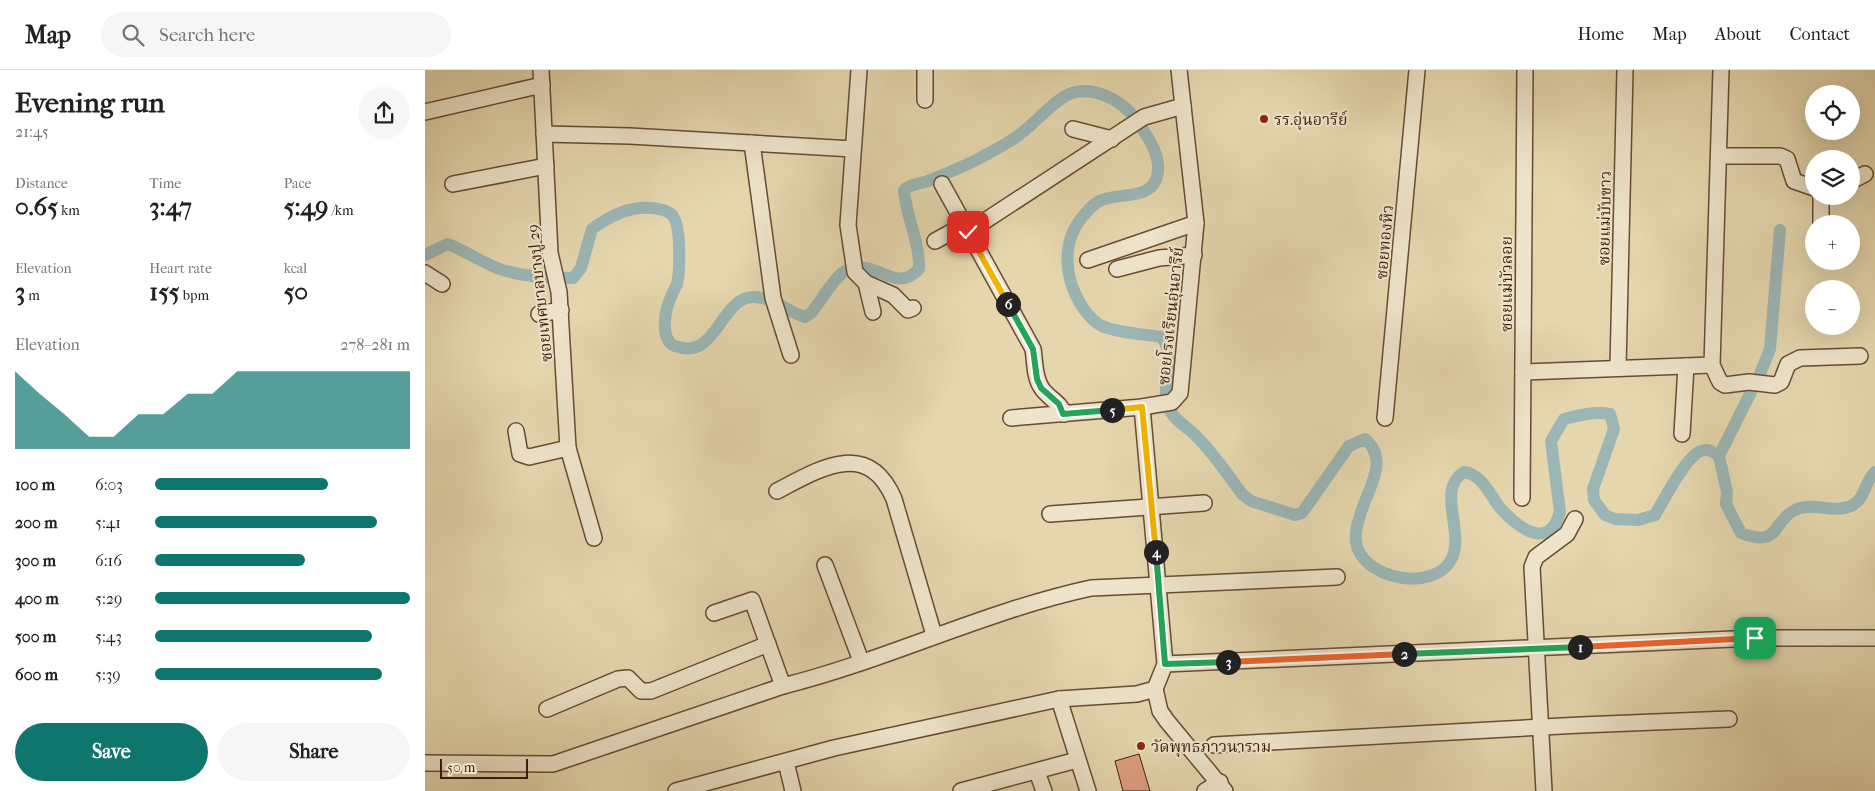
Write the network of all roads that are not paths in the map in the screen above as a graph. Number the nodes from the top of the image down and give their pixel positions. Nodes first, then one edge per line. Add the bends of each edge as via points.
1 (859, 70) edge
2 (925, 70) edge
3 (1179, 70) edge
4 (1417, 70) edge
5 (1525, 70) edge
6 (1625, 70) edge
7 (1721, 70) edge
8 (542, 77) edge
9 (925, 100) dead end
10 (1183, 106) junction
11 (425, 112) edge
12 (1073, 129) dead end
13 (545, 134) junction
14 (1112, 138) junction
15 (752, 143) junction
16 (853, 149) junction
17 (1720, 156) junction
18 (546, 166) junction
19 (1865, 174) dead end
20 (1860, 176) edge
21 (453, 184) dead end
22 (942, 184) dead end
23 (1805, 185) edge
24 (1196, 223) junction
25 (966, 228) junction
26 (935, 241) dead end
27 (1195, 255) junction
28 (1088, 260) dead end
29 (1117, 269) dead end
30 (425, 273) edge
31 (866, 283) junction
32 (441, 284) dead end
33 (913, 308) dead end
34 (561, 310) junction
35 (873, 312) dead end
36 (539, 314) dead end
37 (791, 356) dead end
38 (1860, 356) dead end
39 (1712, 365) junction
40 (1687, 366) junction
41 (1618, 367) junction
42 (1523, 372) junction
43 (1142, 407) junction
44 (1063, 414) junction
45 (1011, 418) dead end
46 (1385, 418) dead end
47 (516, 431) dead end
48 (1682, 434) dead end
49 (568, 448) junction
50 (777, 491) dead end
51 (1522, 498) dead end
52 (1204, 503) dead end
53 (1153, 506) junction
54 (1050, 514) dead end
55 (1575, 519) dead end
56 (594, 538) dead end
57 (825, 565) dead end
58 (1337, 577) dead end
59 (1158, 584) junction
60 (714, 613) dead end
61 (934, 635) junction
62 (1875, 638) edge
63 (768, 644) junction
64 (1537, 649) junction
65 (861, 661) junction
66 (1165, 664) junction
67 (783, 686) junction
68 (1155, 689) junction
69 (1059, 699) junction
70 (547, 709) dead end
71 (1729, 719) dead end
72 (1541, 727) junction
73 (1214, 745) dead end
74 (1077, 760) junction
75 (785, 762) junction
76 (425, 763) edge
77 (1037, 772) junction
78 (1223, 787) edge
79 (676, 791) edge
80 (793, 791) edge
81 (961, 791) edge
82 (1044, 791) edge
83 (1088, 791) edge
84 (1205, 791) edge
85 (1545, 791) edge

1 - 16 street
2 - 9 street
3 - 10 street, ซอยโรงเรียนอุ่นอารีย์
4 - 46 street, ซอยทองหิว
5 - 42 street, ซอยแม่บัวลอย
6 - 41 street, ซอยแม่บับขาว
7 - 17 street
8 - 11 street
8 - 13 street, ซอยเทศบาลบางปู 29
10 - 14 street via 1138,121
10 - 24 street, ซอยโรงเรียนอุ่นอารีย์
12 - 14 street
13 - 15 street
13 - 18 street, ซอยเทศบาลบางปู 29
14 - 25 street
15 - 16 street
15 - 37 street via 775,304
16 - 31 street via 848,225 854,266
17 - 23 street via 1781,156 1787,159 1794,181
17 - 39 street
18 - 21 street
18 - 34 street, ซอยเทศบาลบางปู 29 via 550,253
19 - 20 street
22 - 25 street
24 - 27 street, ซอยโรงเรียนอุ่นอารีย์
24 - 28 street
25 - 26 street
25 - 44 street via 1033,349 1041,388 1059,404
27 - 29 street via 1159,258
27 - 43 street, ซอยโรงเรียนอุ่นอารีย์ via 1182,385 1178,397 1167,403
30 - 32 street
31 - 33 street via 893,295 904,308
31 - 35 street
34 - 36 street
34 - 49 street, ซอยเทศบาลบางปู 29
38 - 39 street via 1800,358 1789,364 1781,382 1775,385 1749,382 1725,385 1720,382
39 - 40 street
40 - 41 street
40 - 48 street
41 - 42 street
42 - 51 street, ซอยแม่บัวลอย
43 - 44 street, ซอยโรงเรียนอุ่นอารีย์
43 - 53 street
44 - 45 street, ซอยโรงเรียนอุ่นอารีย์
47 - 49 street via 521,454 529,457
49 - 56 street, ซอยเทศบาลบางปู 29
50 - 61 street via 825,466 844,463 874,470 888,485 894,499
52 - 53 street
53 - 54 street
53 - 59 street
55 - 64 street via 1567,534 1537,557 1531,567
57 - 65 street
58 - 59 street
59 - 61 street via 1091,588 1058,595
59 - 66 street
60 - 63 street via 752,600
61 - 65 street
62 - 64 street via 1755,638
63 - 67 street
63 - 70 street via 651,691 641,691 628,678 617,679
64 - 66 street
64 - 72 street
65 - 67 street
66 - 68 street
67 - 76 street via 553,764
68 - 69 street via 1137,694
68 - 78 street via 1160,711
69 - 74 street
69 - 75 street via 834,748
71 - 72 street
72 - 73 street
72 - 85 street
74 - 77 street
74 - 83 street
75 - 79 street
75 - 80 street
77 - 81 street
77 - 82 street
78 - 84 street

